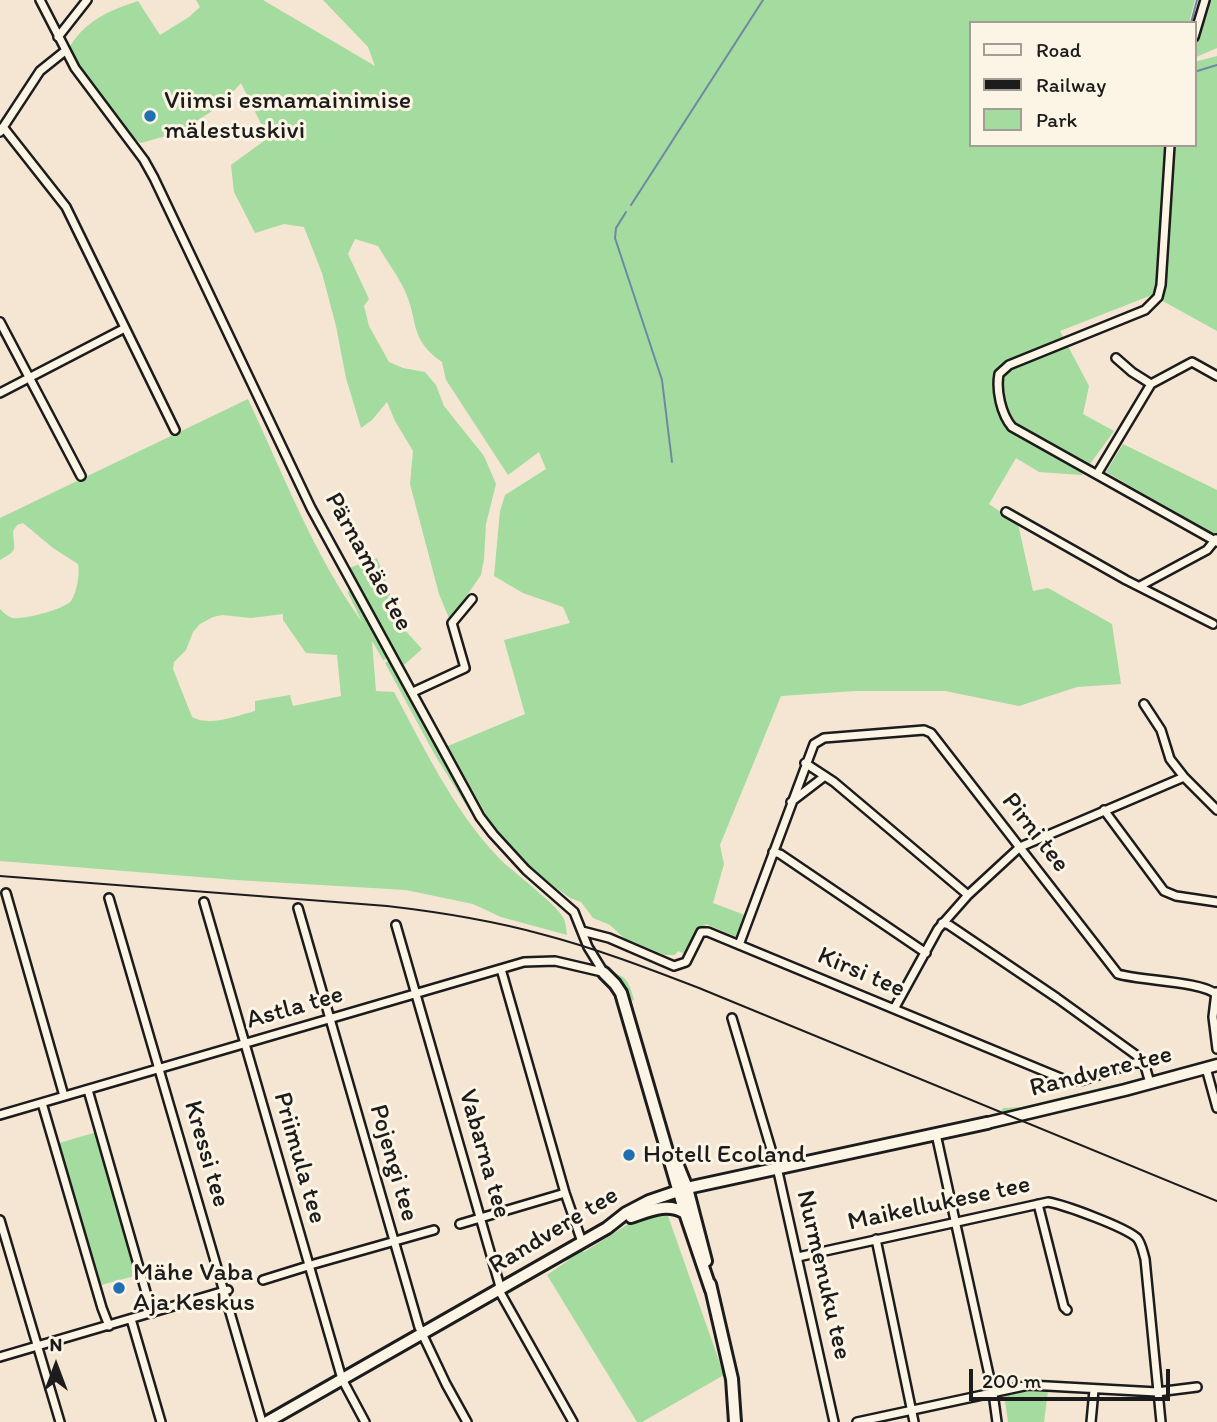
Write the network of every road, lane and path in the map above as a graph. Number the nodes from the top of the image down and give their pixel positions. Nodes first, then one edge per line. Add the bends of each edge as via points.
1 (40, 0) edge
2 (87, 0) edge
3 (1205, 0) edge
4 (1196, 30) edge
5 (58, 37) junction
6 (65, 51) junction
7 (1, 130) edge
8 (1170, 147) edge
9 (0, 322) edge
10 (125, 328) junction
11 (1116, 358) dead end
12 (1217, 376) edge
13 (29, 378) junction
14 (1151, 384) junction
15 (0, 393) edge
16 (175, 430) dead end
17 (1097, 474) junction
18 (81, 475) dead end
19 (1006, 512) dead end
20 (1216, 539) edge
21 (1140, 586) junction
22 (472, 599) dead end
23 (1213, 624) dead end
24 (413, 692) junction
25 (1144, 704) dead end
26 (805, 764) junction
27 (825, 776) junction
28 (1184, 777) junction
29 (791, 803) junction
30 (1104, 810) junction
31 (1217, 810) edge
32 (1020, 847) junction
33 (773, 852) junction
34 (6, 893) dead end
35 (968, 895) junction
36 (109, 898) dead end
37 (204, 902) dead end
38 (1217, 902) edge
39 (298, 908) dead end
40 (942, 923) junction
41 (396, 925) dead end
42 (582, 931) junction
43 (739, 945) junction
44 (926, 953) junction
45 (501, 969) junction
46 (604, 973) junction
47 (1217, 992) edge
48 (415, 994) junction
49 (894, 1009) junction
50 (732, 1018) dead end
51 (330, 1020) junction
52 (244, 1045) junction
53 (1217, 1049) edge
54 (1143, 1063) junction
55 (1217, 1065) edge
56 (1206, 1068) junction
57 (160, 1069) junction
58 (1150, 1083) junction
59 (88, 1090) junction
60 (64, 1096) junction
61 (42, 1103) junction
62 (1217, 1108) edge
63 (0, 1115) edge
64 (987, 1123) joint
65 (936, 1134) junction
66 (777, 1168) junction
67 (683, 1189) junction
68 (565, 1193) junction
69 (1038, 1205) junction
70 (685, 1213) junction
71 (480, 1218) junction
72 (0, 1220) edge
73 (618, 1221) junction
74 (956, 1223) junction
75 (460, 1224) dead end
76 (434, 1230) dead end
77 (876, 1239) junction
78 (394, 1241) junction
79 (582, 1242) junction
80 (798, 1257) junction
81 (311, 1265) junction
82 (263, 1280) dead end
83 (500, 1289) junction
84 (710, 1290) junction
85 (226, 1291) junction
86 (1067, 1310) dead end
87 (152, 1313) junction
88 (131, 1319) junction
89 (109, 1326) junction
90 (421, 1334) junction
91 (37, 1346) junction
92 (0, 1357) edge
93 (342, 1379) junction
94 (1197, 1387) dead end
95 (1094, 1390) junction
96 (1157, 1392) junction
97 (993, 1393) junction
98 (912, 1410) junction
99 (60, 1422) edge
100 (161, 1422) edge
101 (264, 1422) edge
102 (365, 1422) edge
103 (467, 1422) edge
104 (573, 1422) edge
105 (735, 1422) edge
106 (834, 1422) edge
107 (857, 1422) edge
108 (914, 1422) edge
109 (997, 1422) edge
110 (1091, 1422) edge
111 (1161, 1422) edge

1 - 5 street, Pärnamäe tee
2 - 5 street
3 - 4 street
5 - 6 street, Pärnamäe tee
6 - 7 street via 40,71
6 - 24 street, Pärnamäe tee via 154,178 311,508
7 - 10 street via 65,207
8 - 17 street via 1161,285 1154,302 1145,310 1000,371 998,383 1009,424
9 - 13 street
10 - 13 street
10 - 16 street
11 - 14 street
12 - 14 street via 1192,362
13 - 15 street
13 - 18 street
14 - 17 street
17 - 20 street
19 - 21 street
20 - 21 street via 1207,550
21 - 23 street
22 - 24 street via 452,623 465,668
24 - 42 street, Pärnamäe tee via 480,817 526,870 574,912
25 - 28 street via 1161,730 1170,759
26 - 27 street
26 - 29 street
26 - 32 street, Pirni tee via 814,744 824,738 915,730 931,733
27 - 29 street
27 - 35 street
28 - 30 street
28 - 31 street
29 - 33 street
30 - 32 street
30 - 38 street via 1164,891
32 - 35 street
32 - 47 street, Pirni tee via 1118,974
33 - 43 street
33 - 44 street
34 - 60 street
35 - 40 street
36 - 57 street, Kressi tee
37 - 52 street, Priimula tee
39 - 51 street, Pojengi tee
40 - 44 street
40 - 54 street via 1057,998
41 - 48 street, Vabarna tee
42 - 43 street, Kirsi tee via 674,966 688,960 703,932
42 - 46 street, Pärnamäe tee
43 - 49 street, Kirsi tee
44 - 49 street
45 - 46 street, Astla tee via 542,960
45 - 48 street, Astla tee
45 - 68 street
46 - 67 main road, Pärnamäe tee via 621,993
47 - 53 street via 1213,1017
48 - 51 street, Astla tee
48 - 71 street, Vabarna tee
49 - 54 street, Kirsi tee via 1068,1081
50 - 66 street, Nurmenuku tee
51 - 52 street, Astla tee
51 - 78 street, Pojengi tee
52 - 57 street, Astla tee
52 - 81 street, Priimula tee
54 - 58 street
55 - 56 street, Randvere tee
56 - 58 street, Randvere tee
56 - 62 street
57 - 59 street, Astla tee
57 - 85 street, Kressi tee
58 - 64 street, Randvere tee
59 - 60 street, Astla tee
59 - 87 street
60 - 61 street, Astla tee
61 - 63 street, Astla tee
61 - 89 street
64 - 65 main road, Randvere tee
65 - 66 main road, Randvere tee
65 - 74 street
66 - 67 main road, Randvere tee
66 - 80 street, Nurmenuku tee
67 - 70 main road, Pärnamäe tee
67 - 73 main road, Randvere tee via 649,1201
67 - 84 main road, Pärnamäe tee via 704,1250
68 - 71 street
68 - 79 street
69 - 74 street, Maikellukese tee
69 - 86 street
69 - 96 street, Maikellukese tee via 1066,1206 1129,1233 1140,1243
70 - 73 main road via 665,1208
70 - 84 main road, Pärnamäe tee
71 - 75 street
71 - 83 street, Vabarna tee
72 - 91 street
73 - 79 main road, Randvere tee
74 - 77 street, Maikellukese tee
74 - 97 street
76 - 78 street
77 - 80 street, Maikellukese tee
77 - 98 street
78 - 81 street
78 - 90 street, Pojengi tee
79 - 83 main road, Randvere tee
80 - 106 street, Nurmenuku tee
81 - 82 street
81 - 93 street, Priimula tee
83 - 90 main road, Randvere tee
83 - 104 street, Vabarna tee
84 - 105 main road, Pärnamäe tee via 732,1379
85 - 87 street
85 - 101 street, Kressi tee
87 - 88 street
88 - 89 street
88 - 100 street
89 - 91 street
90 - 93 main road, Randvere tee
90 - 103 street, Pojengi tee
91 - 92 street
91 - 99 street
93 - 101 main road, Randvere tee
93 - 102 street, Priimula tee
94 - 96 street
95 - 96 street
95 - 97 street via 1038,1385
95 - 110 street
96 - 111 street
97 - 98 street
97 - 109 street
98 - 107 street
98 - 108 street

